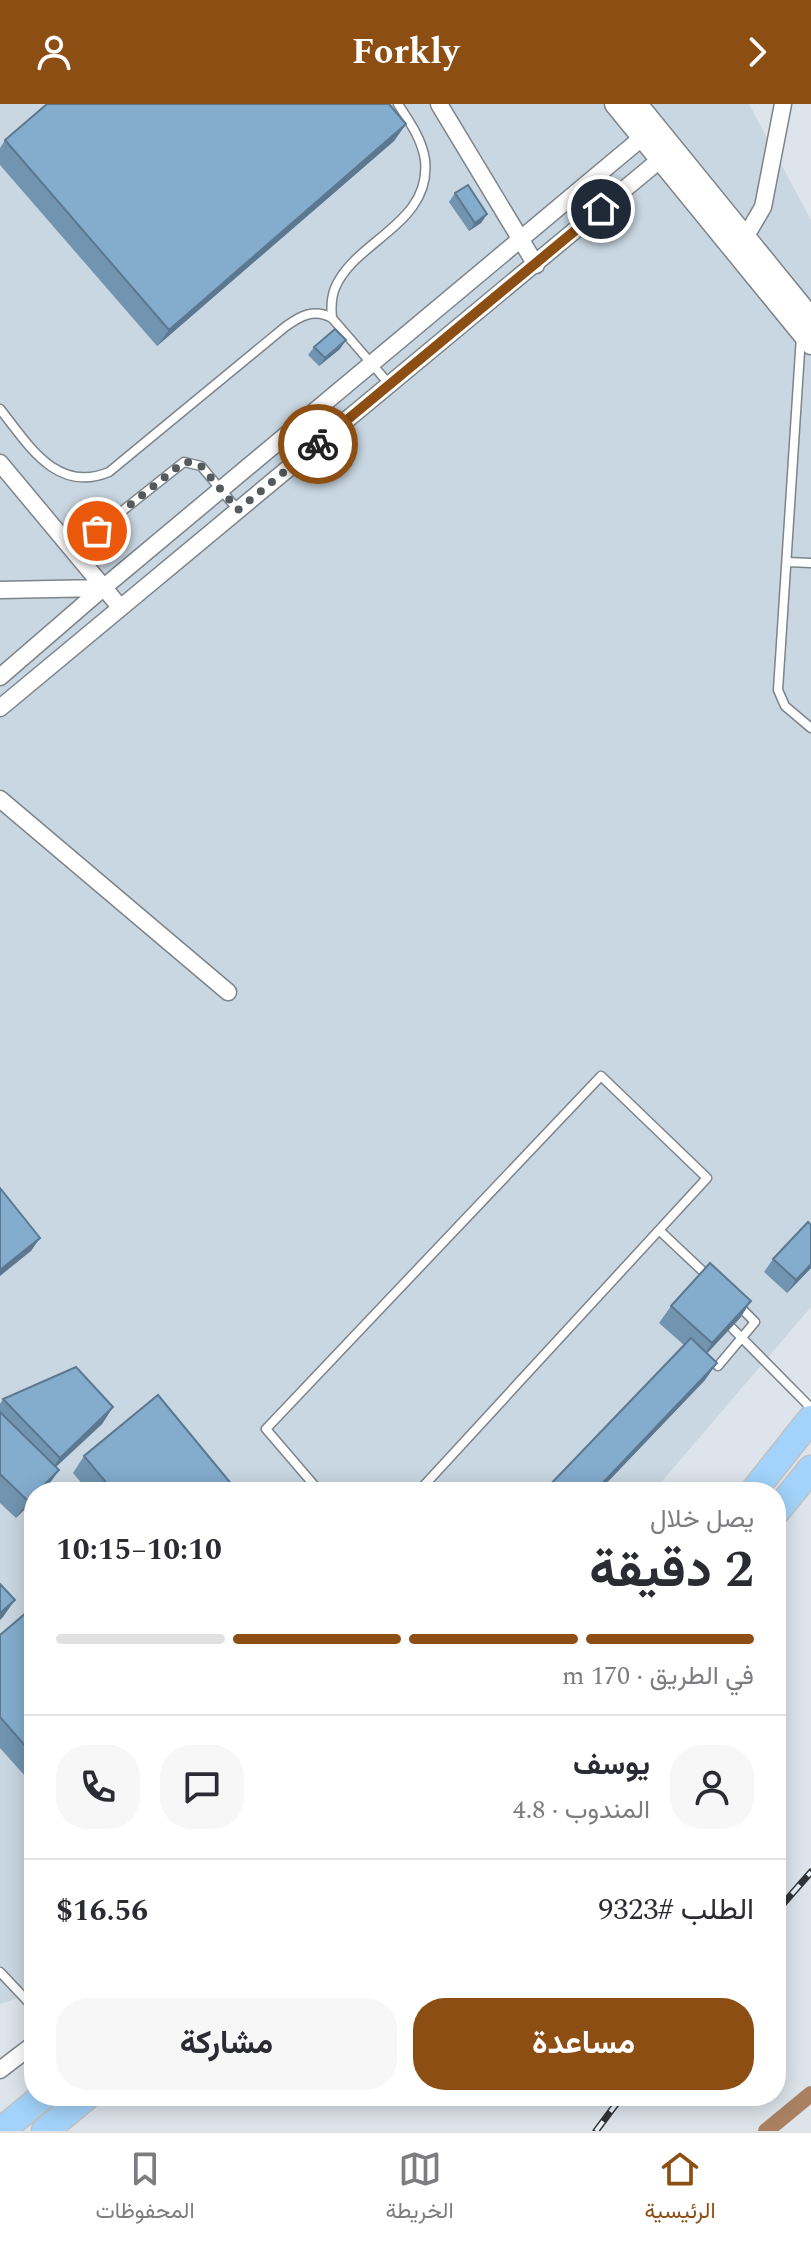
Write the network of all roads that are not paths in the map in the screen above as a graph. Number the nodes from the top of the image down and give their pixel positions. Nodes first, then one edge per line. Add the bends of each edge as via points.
1 (398, 104) edge
2 (439, 104) edge
3 (615, 104) edge
4 (637, 104) edge
5 (783, 104) edge
6 (648, 132) junction
7 (666, 155) junction
8 (746, 236) junction
9 (521, 240) junction
10 (536, 265) junction
11 (332, 318) junction
12 (808, 331) edge
13 (372, 363) junction
14 (390, 385) junction
15 (0, 409) edge
16 (0, 463) edge
17 (221, 489) junction
18 (238, 510) junction
19 (72, 550) junction
20 (787, 562) junction
21 (811, 563) edge
22 (103, 588) junction
23 (0, 590) edge
24 (120, 607) junction
25 (0, 677) edge
26 (0, 708) edge
27 (811, 728) edge
28 (0, 799) edge
29 (228, 992) dead end
30 (659, 1230) junction
31 (723, 1291) edge
32 (734, 1301) edge
33 (733, 1329) edge
34 (742, 1337) junction
35 (718, 1366) edge
36 (811, 1408) edge
37 (811, 1419) edge
38 (811, 1469) edge
39 (311, 1482) edge
40 (427, 1482) edge
41 (761, 1482) edge
42 (786, 1500) edge
43 (0, 1972) edge
44 (24, 1997) edge
45 (24, 2052) edge
46 (0, 2070) edge
47 (31, 2106) edge
48 (78, 2106) edge
49 (59, 2127) edge
50 (1, 2131) edge

1 - 11 lane via 425,158 421,193 411,210 336,285
2 - 9 street
3 - 6 street
4 - 6 street
5 - 8 street via 763,207
6 - 7 street
6 - 9 street
7 - 8 street
7 - 10 street
7 - 12 street
8 - 12 street
9 - 10 street
9 - 13 street
10 - 14 street
11 - 13 lane
11 - 15 lane via 322,313 299,317 97,477 70,477 52,468
12 - 20 lane
13 - 14 lane
13 - 17 street
14 - 18 street
16 - 19 street
17 - 18 lane
17 - 19 lane via 196,463 180,464
17 - 22 street
18 - 24 street
19 - 22 street
20 - 21 lane
20 - 27 lane via 778,690 785,706
22 - 23 street
22 - 24 street
22 - 25 street
24 - 26 street
28 - 29 street
30 - 31 lane
30 - 39 lane via 707,1178 601,1076 266,1429
30 - 40 lane
32 - 34 lane via 755,1322
33 - 34 lane
34 - 35 lane
34 - 36 lane
37 - 41 highway
38 - 42 highway
43 - 44 lane
45 - 46 street
47 - 50 highway
48 - 49 highway

